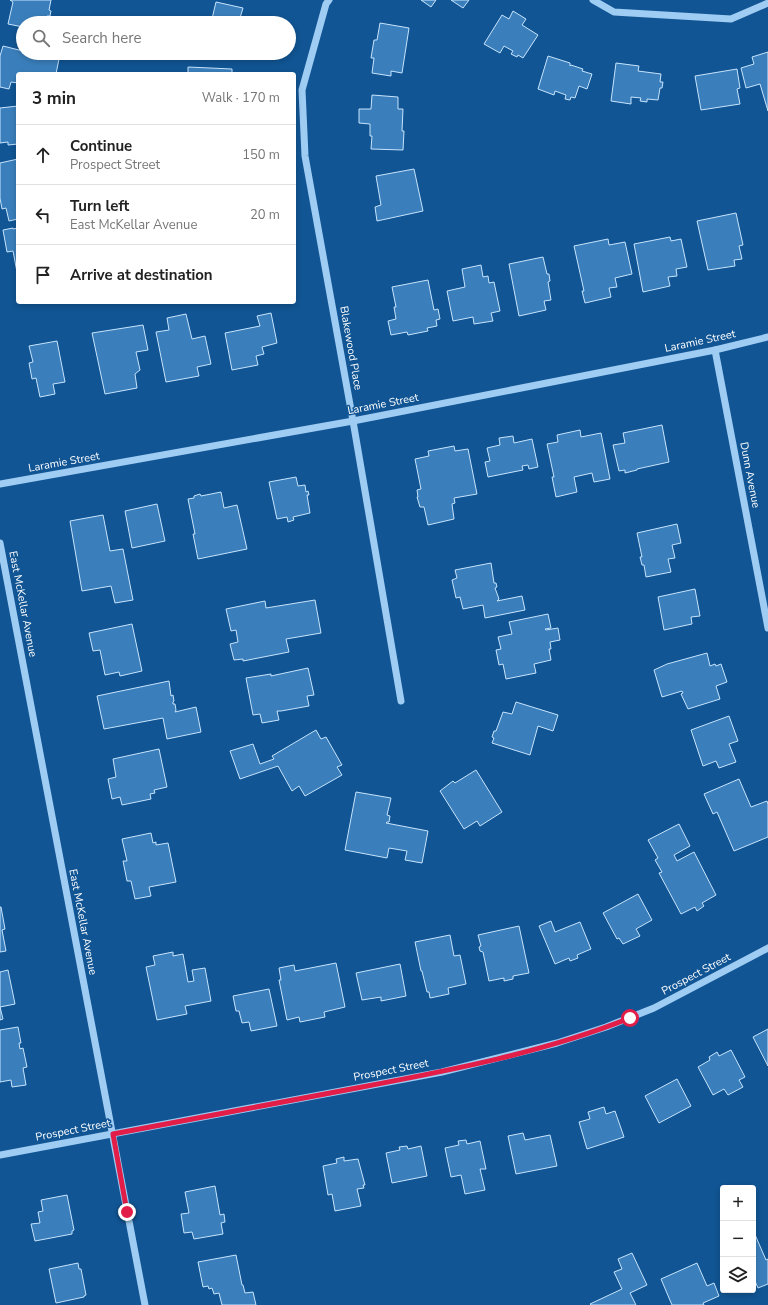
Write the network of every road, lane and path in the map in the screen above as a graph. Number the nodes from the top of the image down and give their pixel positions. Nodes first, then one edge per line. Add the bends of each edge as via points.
1 (329, 0) edge
2 (593, 0) edge
3 (768, 3) edge
4 (768, 337) edge
5 (715, 350) junction
6 (353, 421) junction
7 (0, 484) edge
8 (0, 543) edge
9 (768, 628) edge
10 (401, 701) dead end
11 (768, 948) edge
12 (113, 1134) junction
13 (0, 1155) edge
14 (145, 1305) edge

1 - 6 street, Blakewood Place via 302,90 305,156
2 - 3 street via 614,12 731,19
4 - 5 street, Laramie Street
5 - 6 street, Laramie Street
5 - 9 street, Dunn Avenue
6 - 7 street, Laramie Street
6 - 10 street, Blakewood Place
8 - 12 street, East McKellar Avenue
11 - 12 street, Prospect Street via 654,1008 557,1043 442,1072
12 - 13 street, Prospect Street
12 - 14 street, East McKellar Avenue

